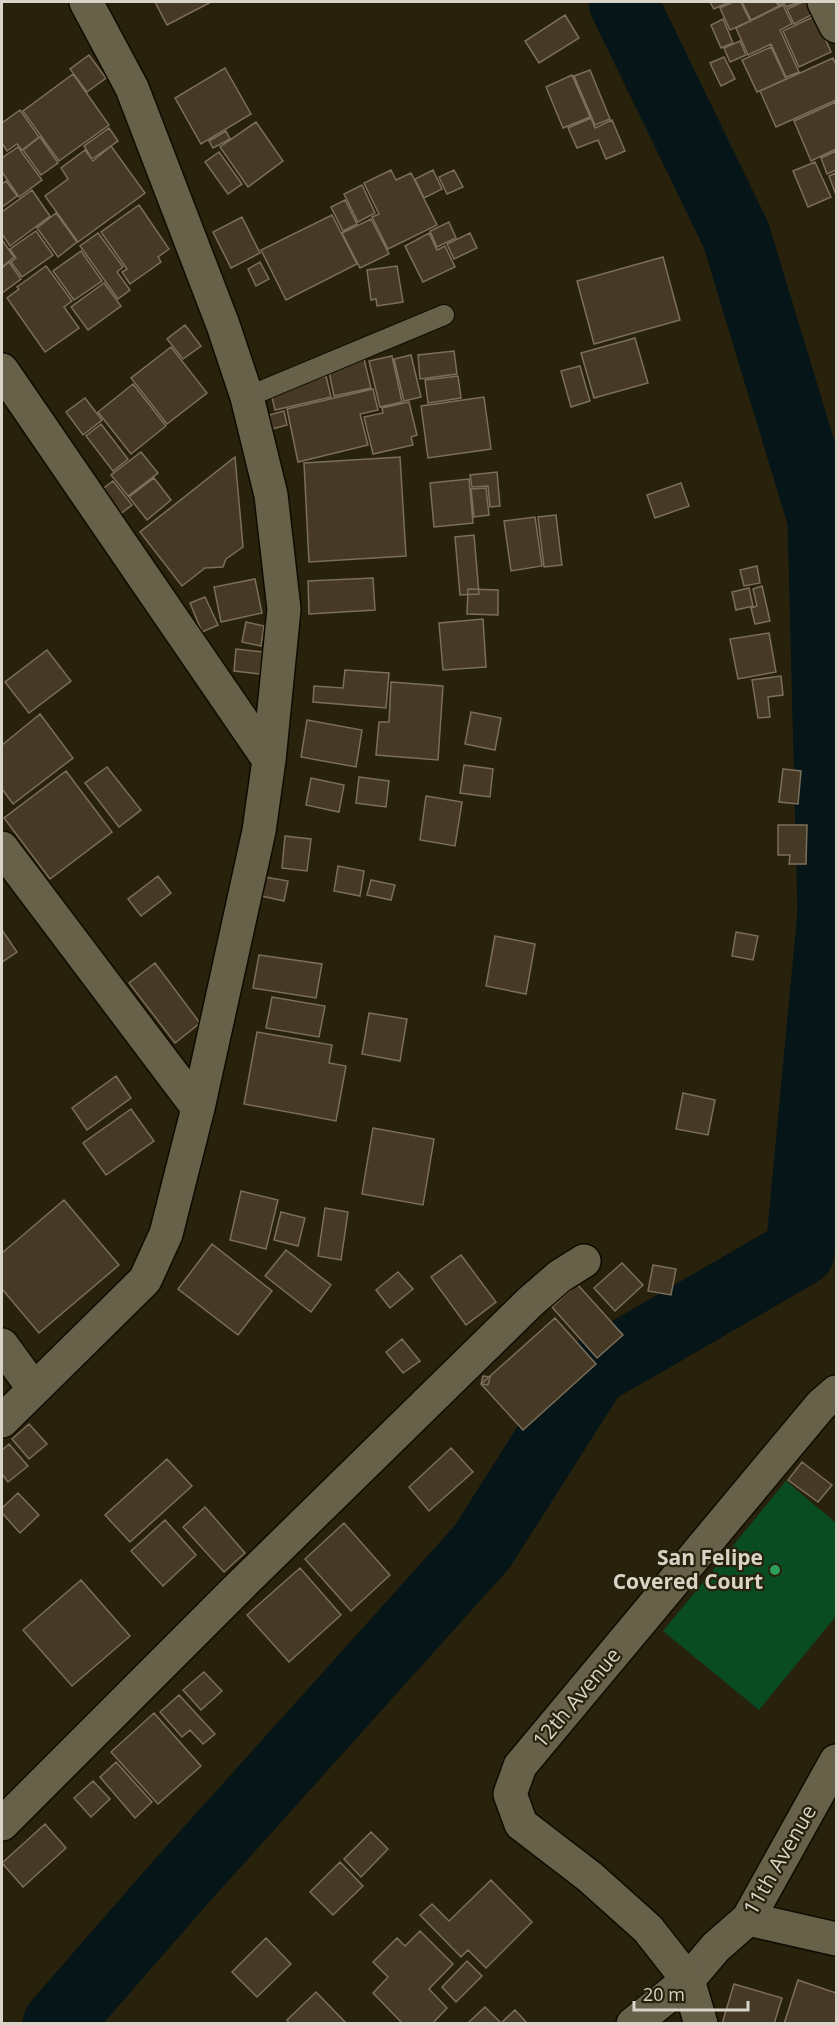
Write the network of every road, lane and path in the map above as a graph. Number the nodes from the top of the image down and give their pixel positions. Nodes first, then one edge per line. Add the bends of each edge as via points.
1 (86, 2) edge
2 (824, 2) edge
3 (837, 26) edge
4 (444, 315) dead end
5 (2, 370) edge
6 (247, 397) junction
7 (269, 760) junction
8 (2, 848) edge
9 (198, 1108) junction
10 (584, 1261) dead end
11 (2, 1345) edge
12 (34, 1389) junction
13 (832, 1403) edge
14 (2, 1421) edge
15 (837, 1761) edge
16 (3, 1817) edge
17 (748, 1919) junction
18 (837, 1939) edge
19 (688, 1980) junction
20 (633, 2024) edge
21 (701, 2024) edge

1 - 6 street via 132,88
2 - 3 street
4 - 6 lane
5 - 7 street
6 - 7 street via 271,495 284,609
7 - 9 street via 259,831
8 - 9 street
9 - 12 street via 166,1234 145,1280
10 - 16 street via 530,1302
11 - 12 street
12 - 14 street
13 - 19 street, 12th Avenue via 520,1766 510,1794 521,1824 590,1877 648,1929
15 - 17 street, 11th Avenue
17 - 18 street
17 - 19 street, 11th Avenue via 716,1947
19 - 20 street, 11th Avenue
19 - 21 street

